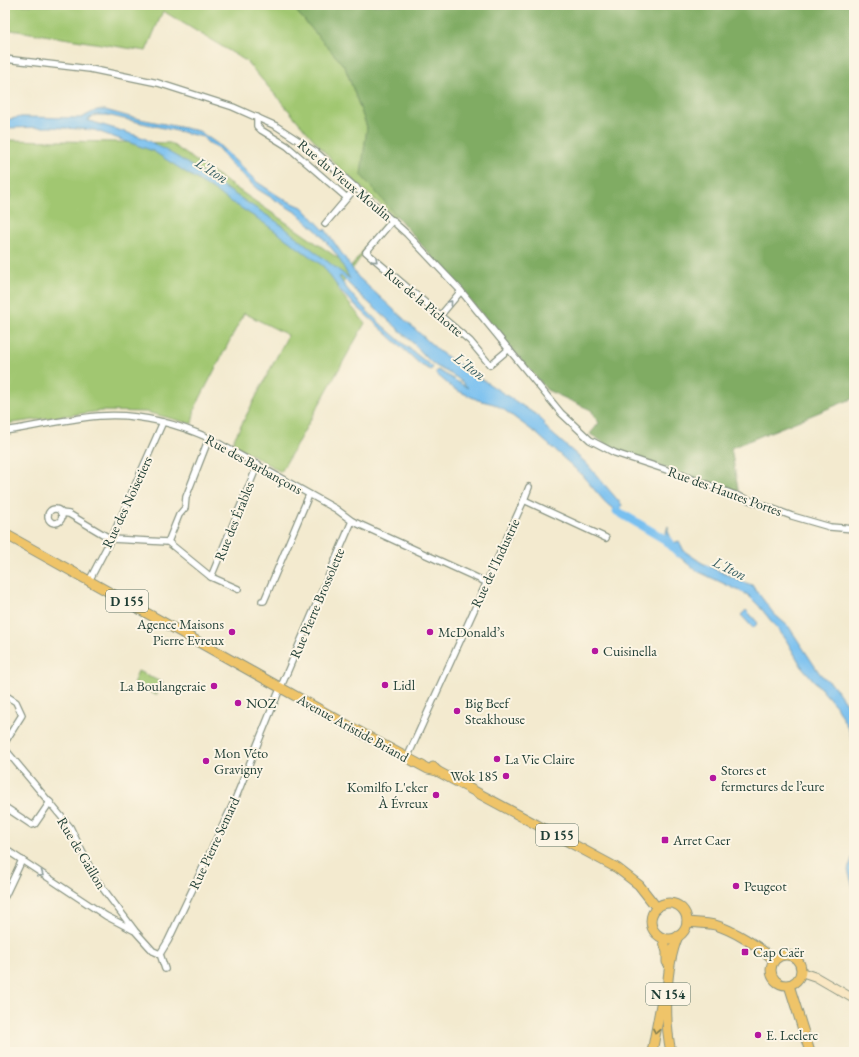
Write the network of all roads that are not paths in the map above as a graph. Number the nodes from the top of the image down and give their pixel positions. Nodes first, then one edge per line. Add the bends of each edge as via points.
1 (5, 59) edge
2 (257, 117) junction
3 (356, 187) junction
4 (347, 198) junction
5 (393, 220) junction
6 (325, 224) dead end
7 (461, 291) junction
8 (440, 316) junction
9 (510, 349) junction
10 (163, 422) junction
11 (5, 431) edge
12 (208, 438) junction
13 (598, 446) joint
14 (258, 464) junction
15 (528, 487) dead end
16 (309, 495) junction
17 (524, 500) junction
18 (61, 513) dead end
19 (352, 522) junction
20 (854, 529) edge
21 (5, 534) edge
22 (606, 538) dead end
23 (111, 539) junction
24 (168, 542) junction
25 (211, 577) junction
26 (89, 580) junction
27 (486, 582) junction
28 (238, 589) dead end
29 (262, 602) dead end
30 (281, 686) junction
31 (5, 695) edge
32 (5, 742) edge
33 (5, 749) edge
34 (409, 755) junction
35 (50, 802) junction
36 (5, 807) edge
37 (5, 849) edge
38 (22, 860) junction
39 (5, 896) edge
40 (657, 908) junction
41 (687, 922) junction
42 (135, 931) junction
43 (678, 936) junction
44 (663, 938) junction
45 (160, 954) junction
46 (774, 960) junction
47 (164, 969) dead end
48 (801, 972) junction
49 (789, 985) junction
50 (854, 999) edge
51 (670, 1048) edge
52 (652, 1052) edge
53 (662, 1052) edge
54 (810, 1052) edge

1 - 2 street, Rue du Vieux Moulin via 90,69 158,83
2 - 3 street, Rue du Vieux Moulin via 292,135
2 - 4 street via 257,126 261,130 287,146
3 - 4 street
3 - 5 street, Rue du Vieux Moulin
4 - 6 street
5 - 7 street, Rue du Vieux Moulin
5 -> 8 street, Rue de la Pichotte via 366,252
8 -> 7 street
7 - 9 street, Rue du Vieux Moulin
8 - 9 street, Rue de la Pichotte via 470,341 490,365
9 - 13 street, Rue du Vieux Moulin via 561,413 577,430
10 - 11 street, Rue des Barbançons via 99,416
10 - 12 street, Rue des Barbançons via 190,429
10 - 23 street, Rue des Noisetiers
12 - 14 street, Rue des Barbançons
12 - 24 street via 186,498 185,508 179,515
13 - 20 street, Rue des Hautes Portes via 816,524
14 - 16 street, Rue des Barbançons
14 - 25 street, Rue des Érables
15 - 17 street, Rue de l'Industrie
16 - 19 street, Rue des Barbançons via 336,508
16 - 29 street
17 - 22 street
17 - 27 street, Rue de l'Industrie
18 - 23 street via 69,514
19 - 27 street, Rue des Barbançons
19 - 30 street, Rue Pierre Brossolette
21 - 26 main road, Avenue Aristide Briand / D 155
23 - 24 street
23 - 26 street, Rue des Noisetiers
24 - 25 street
25 - 28 street
26 - 30 main road, Avenue Aristide Briand / D 155
27 - 34 street, Rue de l'Industrie
30 - 34 main road, Avenue Aristide Briand / D 155
30 - 45 street, Rue Pierre Semard via 234,802
31 - 32 street via 16,702 22,715
33 - 35 street, Rue de Gaillon
34 - 40 main road, Avenue Aristide Briand / D 155 via 617,868 639,885
35 - 36 street via 32,825
35 - 42 street, Rue de Gaillon via 70,827 95,878
37 - 38 street
38 - 39 street
38 -> 42 street via 106,916
40 - 41 main road via 667,903 678,905 685,912
40 - 44 main road via 651,922 655,932
41 - 43 main road
41 - 46 main road via 726,929 764,950
42 - 45 street, Rue de Gaillon via 153,951
43 - 44 main road
43 - 51 main road, N 154 via 672,949 667,1004
44 -> 52 main road via 667,952 665,984
45 - 47 street
46 - 48 main road via 782,955 792,956 799,963
46 - 49 main road via 770,968 772,977 781,985
48 - 49 main road via 797,980
48 - 50 main road via 816,976
49 - 54 main road
51 - 53 main road

